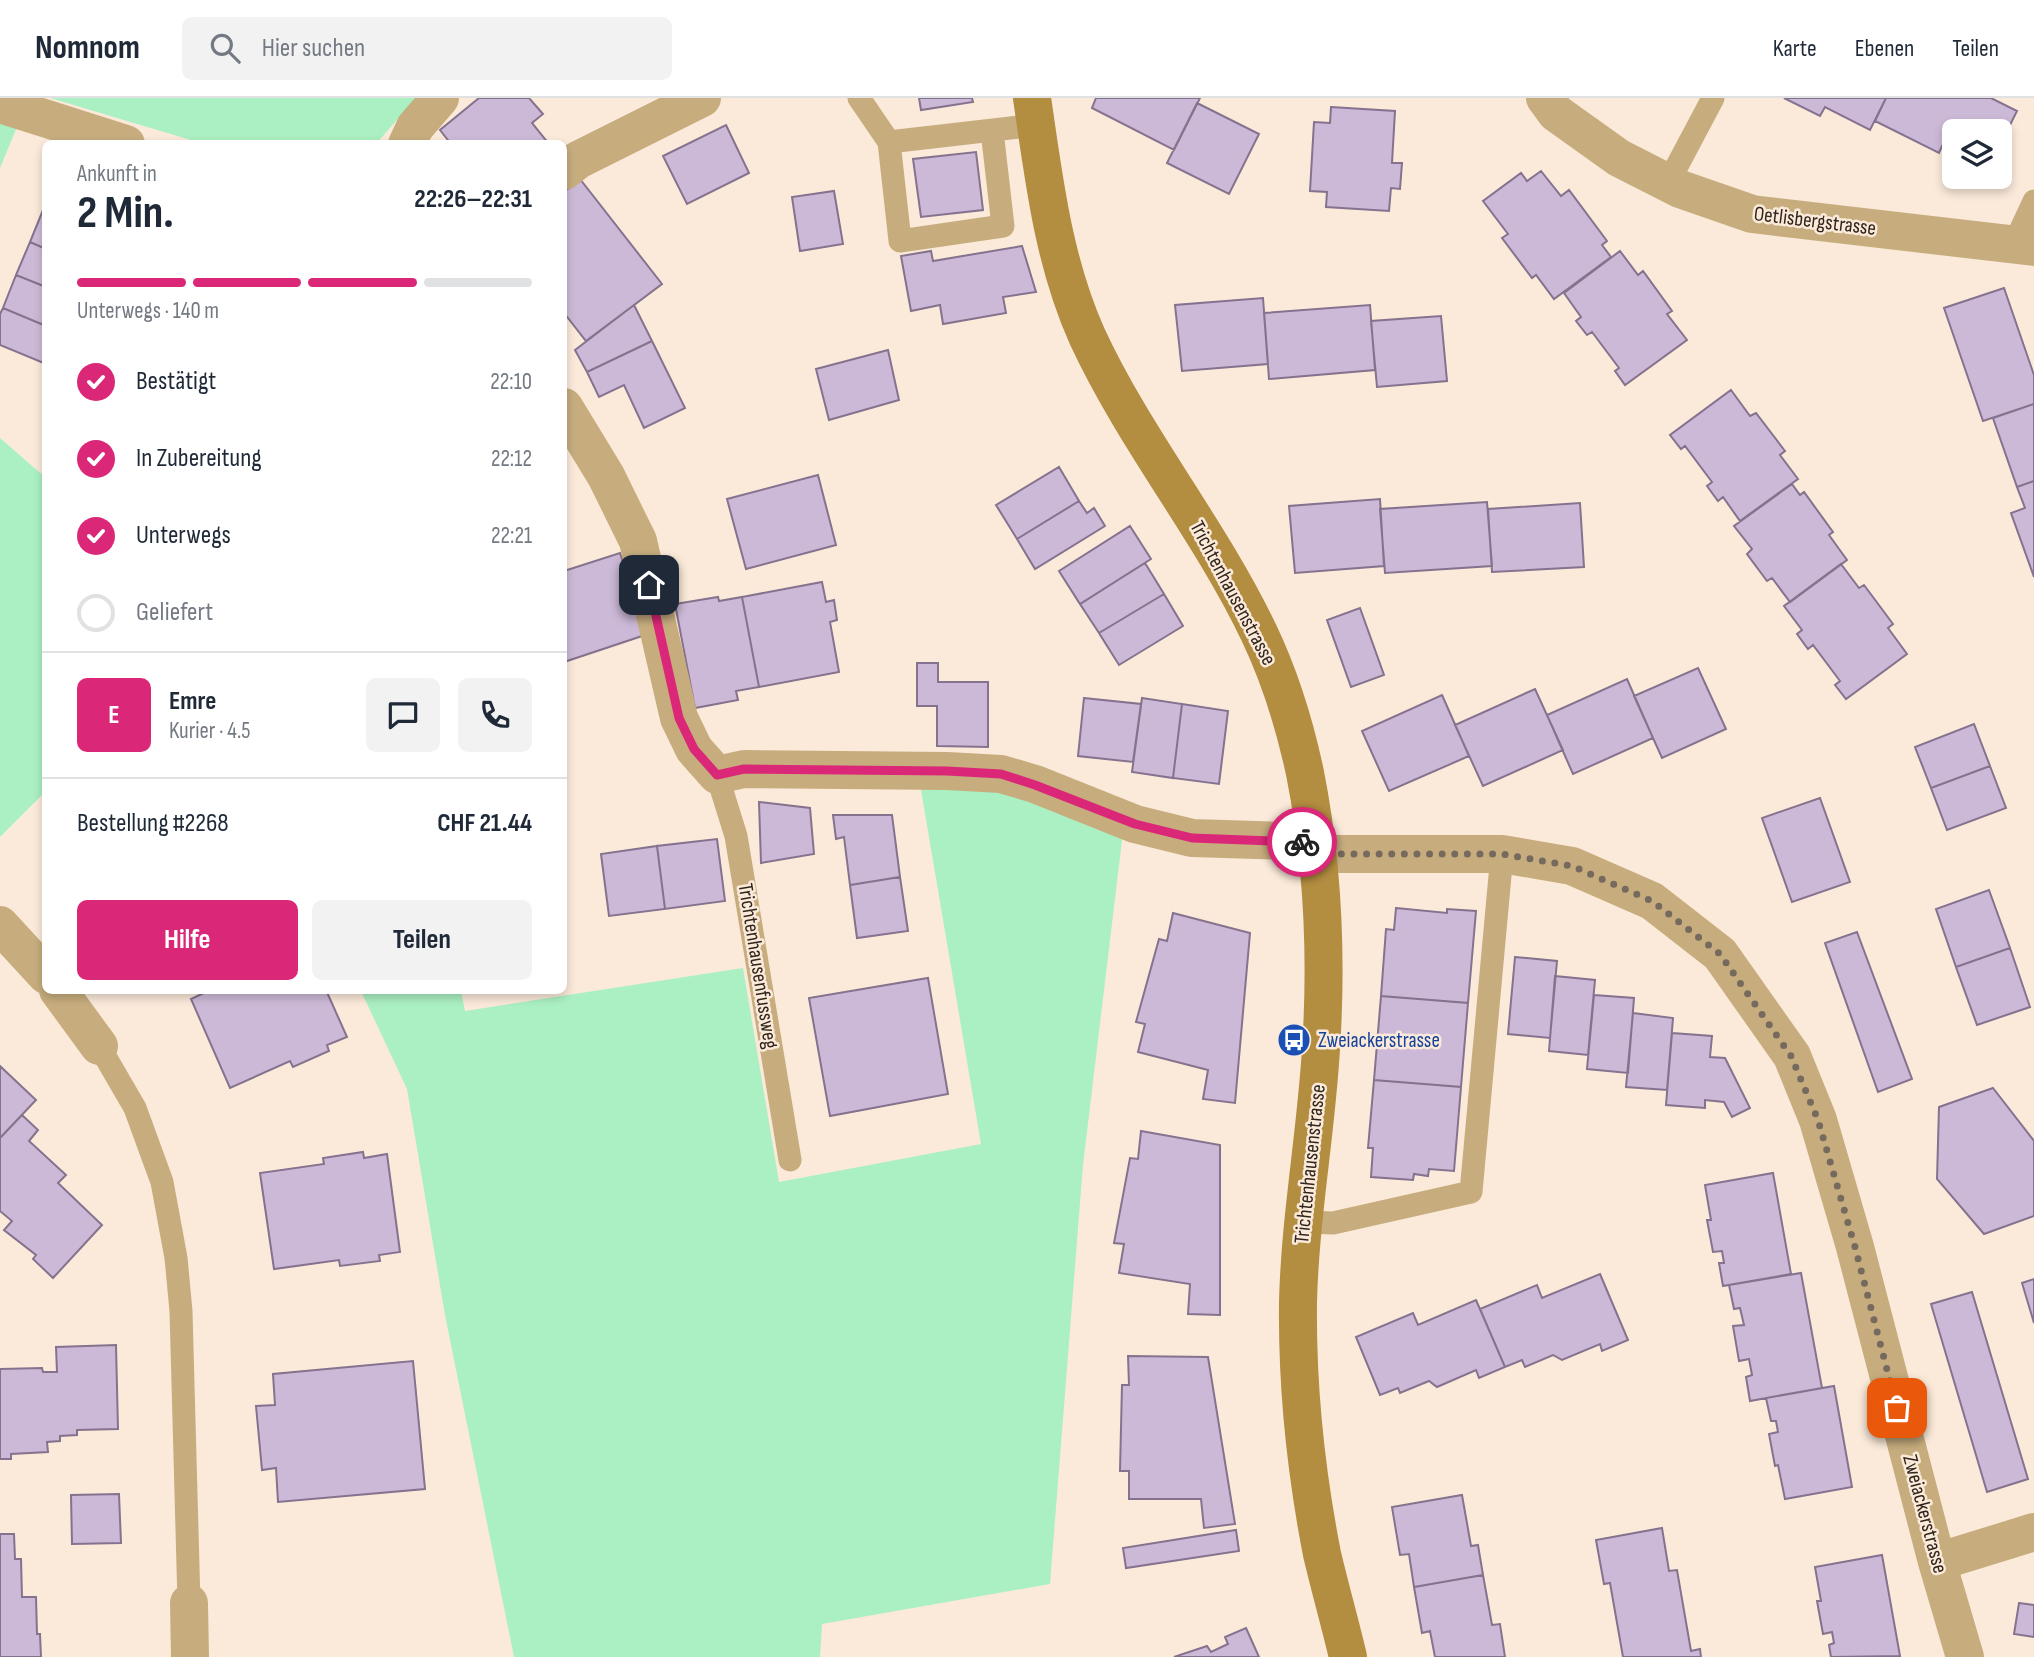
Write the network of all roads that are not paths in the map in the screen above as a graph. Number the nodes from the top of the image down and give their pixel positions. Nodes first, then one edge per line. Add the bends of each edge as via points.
1 (440, 98) edge
2 (702, 98) edge
3 (859, 98) edge
4 (1545, 98) edge
5 (1713, 98) edge
6 (0, 104) edge
7 (1034, 111) edge
8 (992, 131) junction
9 (113, 140) edge
10 (409, 140) edge
11 (890, 142) junction
12 (567, 169) edge
13 (1668, 183) junction
14 (2034, 201) edge
15 (2024, 246) edge
16 (567, 412) edge
17 (717, 775) junction
18 (1318, 848) junction
19 (1502, 854) junction
20 (0, 925) edge
21 (42, 971) edge
22 (61, 994) edge
23 (99, 1046) joint
24 (790, 1160) dead end
25 (1304, 1222) junction
26 (2034, 1532) edge
27 (1937, 1562) junction
28 (189, 1603) joint
29 (190, 1657) edge
30 (1348, 1657) edge
31 (1965, 1657) edge

1 - 10 street
2 - 12 street
3 - 11 lane
4 - 13 street, Oetlisbergstrasse via 1556,113 1619,158
5 - 13 lane
6 - 9 street
7 - 8 lane
7 - 18 street, Trichtenhausenstrasse via 1059,257 1086,334 1115,391 1259,631 1304,768
8 - 11 lane
8 - 11 lane via 1003,226 900,241
13 - 15 street, Oetlisbergstrasse via 1752,215
14 - 15 lane
16 - 17 street via 638,541 679,718 694,749
17 - 18 street, Zweiackerstrasse via 744,769 1001,774 1135,824 1192,838
17 - 24 lane, Trichtenhausenfussweg via 736,836
18 - 19 street, Zweiackerstrasse
18 - 25 street, Trichtenhausenstrasse via 1322,1044
19 - 25 lane via 1471,1192 1333,1223
19 - 27 street, Zweiackerstrasse via 1572,866 1652,901 1720,954 1791,1056 1833,1169
20 - 21 street
22 - 23 street
23 - 28 lane via 135,1108 162,1182 176,1258
25 - 30 street, Trichtenhausenstrasse via 1298,1301 1305,1436 1323,1557
26 - 27 street
27 - 31 street, Zweiackerstrasse
28 - 29 street

